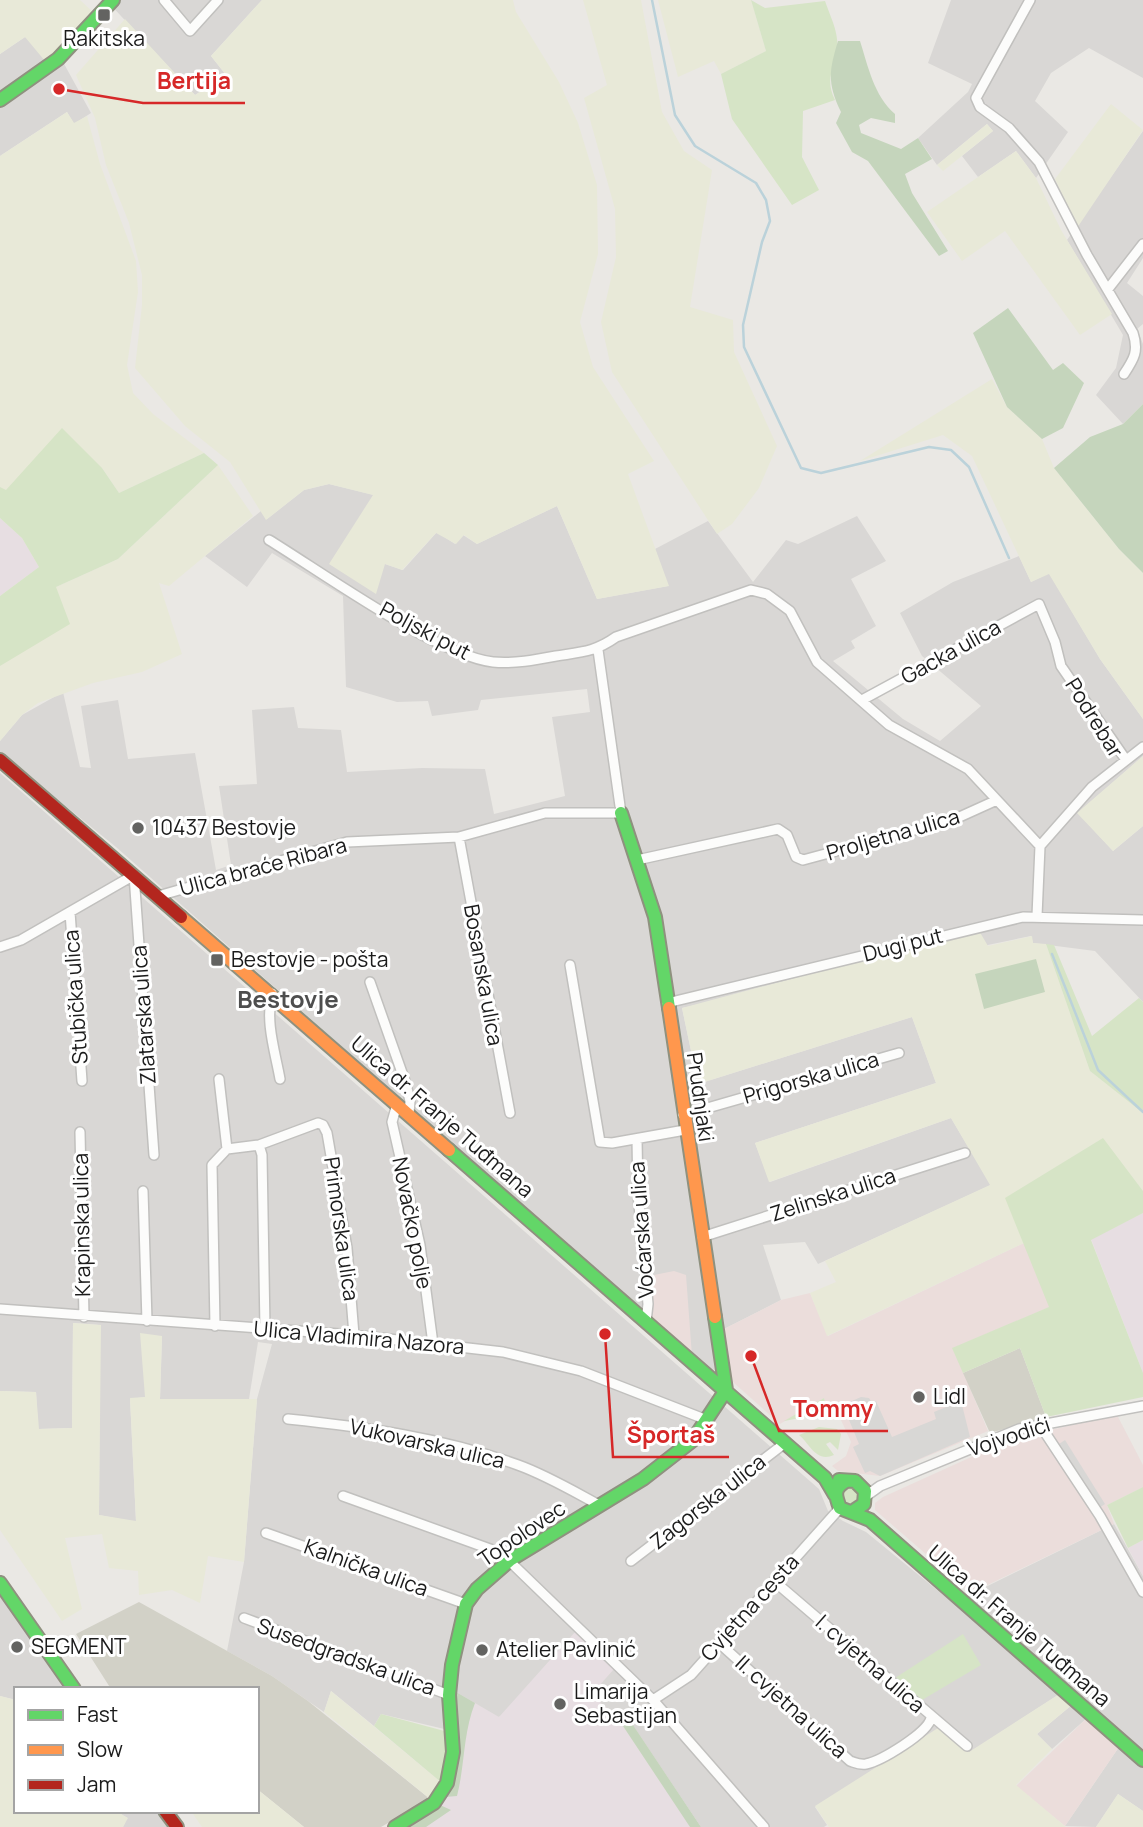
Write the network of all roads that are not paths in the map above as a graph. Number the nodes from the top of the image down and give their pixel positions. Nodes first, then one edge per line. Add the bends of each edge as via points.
1 (113, 0) edge
2 (164, 0) edge
3 (218, 0) edge
4 (1030, 0) edge
5 (0, 100) edge
6 (1143, 244) edge
7 (1108, 289) junction
8 (1124, 374) dead end
9 (269, 540) dead end
10 (1039, 604) joint
11 (598, 650) junction
12 (862, 700) junction
13 (1143, 747) edge
14 (0, 760) edge
15 (1126, 760) junction
16 (997, 800) junction
17 (621, 813) junction
18 (459, 836) junction
19 (1040, 846) junction
20 (637, 860) junction
21 (134, 875) junction
22 (158, 896) junction
23 (70, 912) junction
24 (1037, 916) junction
25 (1143, 920) edge
26 (0, 947) edge
27 (570, 965) dead end
28 (370, 982) dead end
29 (272, 993) junction
30 (667, 1003) junction
31 (899, 1054) dead end
32 (219, 1079) dead end
33 (280, 1079) dead end
34 (82, 1081) dead end
35 (397, 1104) junction
36 (510, 1113) dead end
37 (409, 1114) junction
38 (683, 1115) junction
39 (685, 1130) junction
40 (80, 1132) dead end
41 (637, 1139) junction
42 (259, 1145) junction
43 (227, 1149) junction
44 (965, 1153) dead end
45 (154, 1155) dead end
46 (143, 1191) dead end
47 (702, 1237) junction
48 (0, 1309) edge
49 (84, 1317) junction
50 (147, 1321) junction
51 (646, 1322) junction
52 (215, 1326) junction
53 (265, 1329) junction
54 (354, 1335) junction
55 (433, 1343) junction
56 (726, 1390) junction
57 (1143, 1406) edge
58 (288, 1419) dead end
59 (708, 1420) junction
60 (1040, 1424) junction
61 (785, 1443) junction
62 (825, 1478) junction
63 (846, 1481) junction
64 (835, 1495) junction
65 (343, 1496) dead end
66 (864, 1496) junction
67 (600, 1505) junction
68 (846, 1510) junction
69 (870, 1520) junction
70 (266, 1533) dead end
71 (510, 1560) junction
72 (631, 1561) dead end
73 (774, 1581) junction
74 (0, 1583) edge
75 (1143, 1592) edge
76 (466, 1604) junction
77 (244, 1619) dead end
78 (719, 1643) junction
79 (73, 1687) edge
80 (449, 1695) junction
81 (653, 1700) junction
82 (931, 1718) junction
83 (967, 1746) dead end
84 (1143, 1760) edge
85 (395, 1827) edge
86 (764, 1827) edge

1 - 5 main road via 58,59
2 - 3 street via 190,31
4 - 7 street via 976,98 1039,162
6 - 7 street
7 - 8 street via 1137,345 1136,356
9 - 11 street, Poljski put via 418,631 468,656 520,662
10 - 12 street, Gacka ulica
10 - 15 street, Podrebar via 1062,666
11 - 12 street via 615,637 757,590 790,611 817,662
11 - 17 street
12 - 16 street via 889,725 968,769
13 - 15 street
14 - 21 main road, Ulica dr. Franje Tuđmana
15 - 19 street, Podrebar via 1092,787
16 - 19 street
16 - 20 street, Proljetna ulica via 955,819 803,860 778,829
17 - 18 street, Ulica braće Ribara via 545,813
17 - 20 main road, Prudnjaki
18 - 22 street, Ulica braće Ribara via 347,842
18 - 36 street, Bosanska ulica
19 - 24 street
20 - 30 main road, Prudnjaki via 654,917
21 - 22 main road, Ulica dr. Franje Tuđmana
21 - 23 street
21 - 45 street, Zlatarska ulica
22 - 29 main road, Ulica dr. Franje Tuđmana
23 - 26 street
23 - 34 street, Stubička ulica
24 - 25 street, Dugi put
24 - 30 street, Dugi put via 987,924
27 - 41 street via 598,1138 604,1144
28 - 37 street via 406,1084
29 - 33 street via 268,1008
29 - 35 main road, Ulica dr. Franje Tuđmana
30 - 38 main road, Prudnjaki
31 - 38 street, Prigorska ulica
32 - 43 street
35 - 37 main road, Ulica dr. Franje Tuđmana
35 - 55 street, Novačko polje via 392,1122 420,1245
37 - 51 main road, Ulica dr. Franje Tuđmana
38 - 39 main road, Prudnjaki
39 - 41 street
39 - 47 main road, Prudnjaki
40 - 49 street, Krapinska ulica
41 - 51 street, Voćarska ulica
42 - 43 street
42 - 53 street
42 - 54 street, Primorska ulica via 323,1125 348,1248
43 - 52 street via 212,1165
44 - 47 street, Zelinska ulica
46 - 50 street
47 - 56 main road, Prudnjaki
48 - 49 street, Ulica Vladimira Nazora
49 - 50 street, Ulica Vladimira Nazora
50 - 52 street, Ulica Vladimira Nazora
51 - 56 main road, Ulica dr. Franje Tuđmana
52 - 53 street, Ulica Vladimira Nazora
53 - 54 street, Ulica Vladimira Nazora
54 - 55 street, Ulica Vladimira Nazora
55 - 59 street, Ulica Vladimira Nazora via 551,1361
56 - 59 main road, Topolovec
56 - 61 main road, Ulica dr. Franje Tuđmana
57 - 60 street, Vojvodići
58 - 67 street, Vukovarska ulica via 354,1426 471,1450 519,1465
59 - 67 main road, Topolovec via 693,1440
60 - 66 street, Vojvodići
60 - 75 street
61 - 62 main road, Ulica dr. Franje Tuđmana
61 - 72 street, Zagorska ulica
62 - 63 main road
62 - 64 main road, Ulica dr. Franje Tuđmana
63 - 64 main road
63 - 66 main road via 855,1481
64 - 68 main road
65 - 71 street
66 - 68 main road
66 - 69 main road, Ulica dr. Franje Tuđmana
67 - 71 main road, Topolovec
68 - 69 main road, Ulica dr. Franje Tuđmana
68 - 73 street, Cvjetna cesta
69 - 84 main road, Ulica dr. Franje Tuđmana
70 - 76 street, Kalnička ulica
71 - 76 main road, Topolovec via 477,1588
71 - 81 street
73 - 78 street, Cvjetna cesta
73 - 82 street, I. cvjetna ulica
74 - 79 main road
76 - 80 main road, Topolovec
77 - 80 street, Susedgradska ulica
78 - 81 street, Cvjetna cesta via 691,1675
78 - 82 street, II. cvjetna ulica via 859,1765 908,1741 930,1725
80 - 85 main road, Topolovec via 453,1752 447,1783 435,1803
81 - 86 street
82 - 83 street, I. cvjetna ulica

